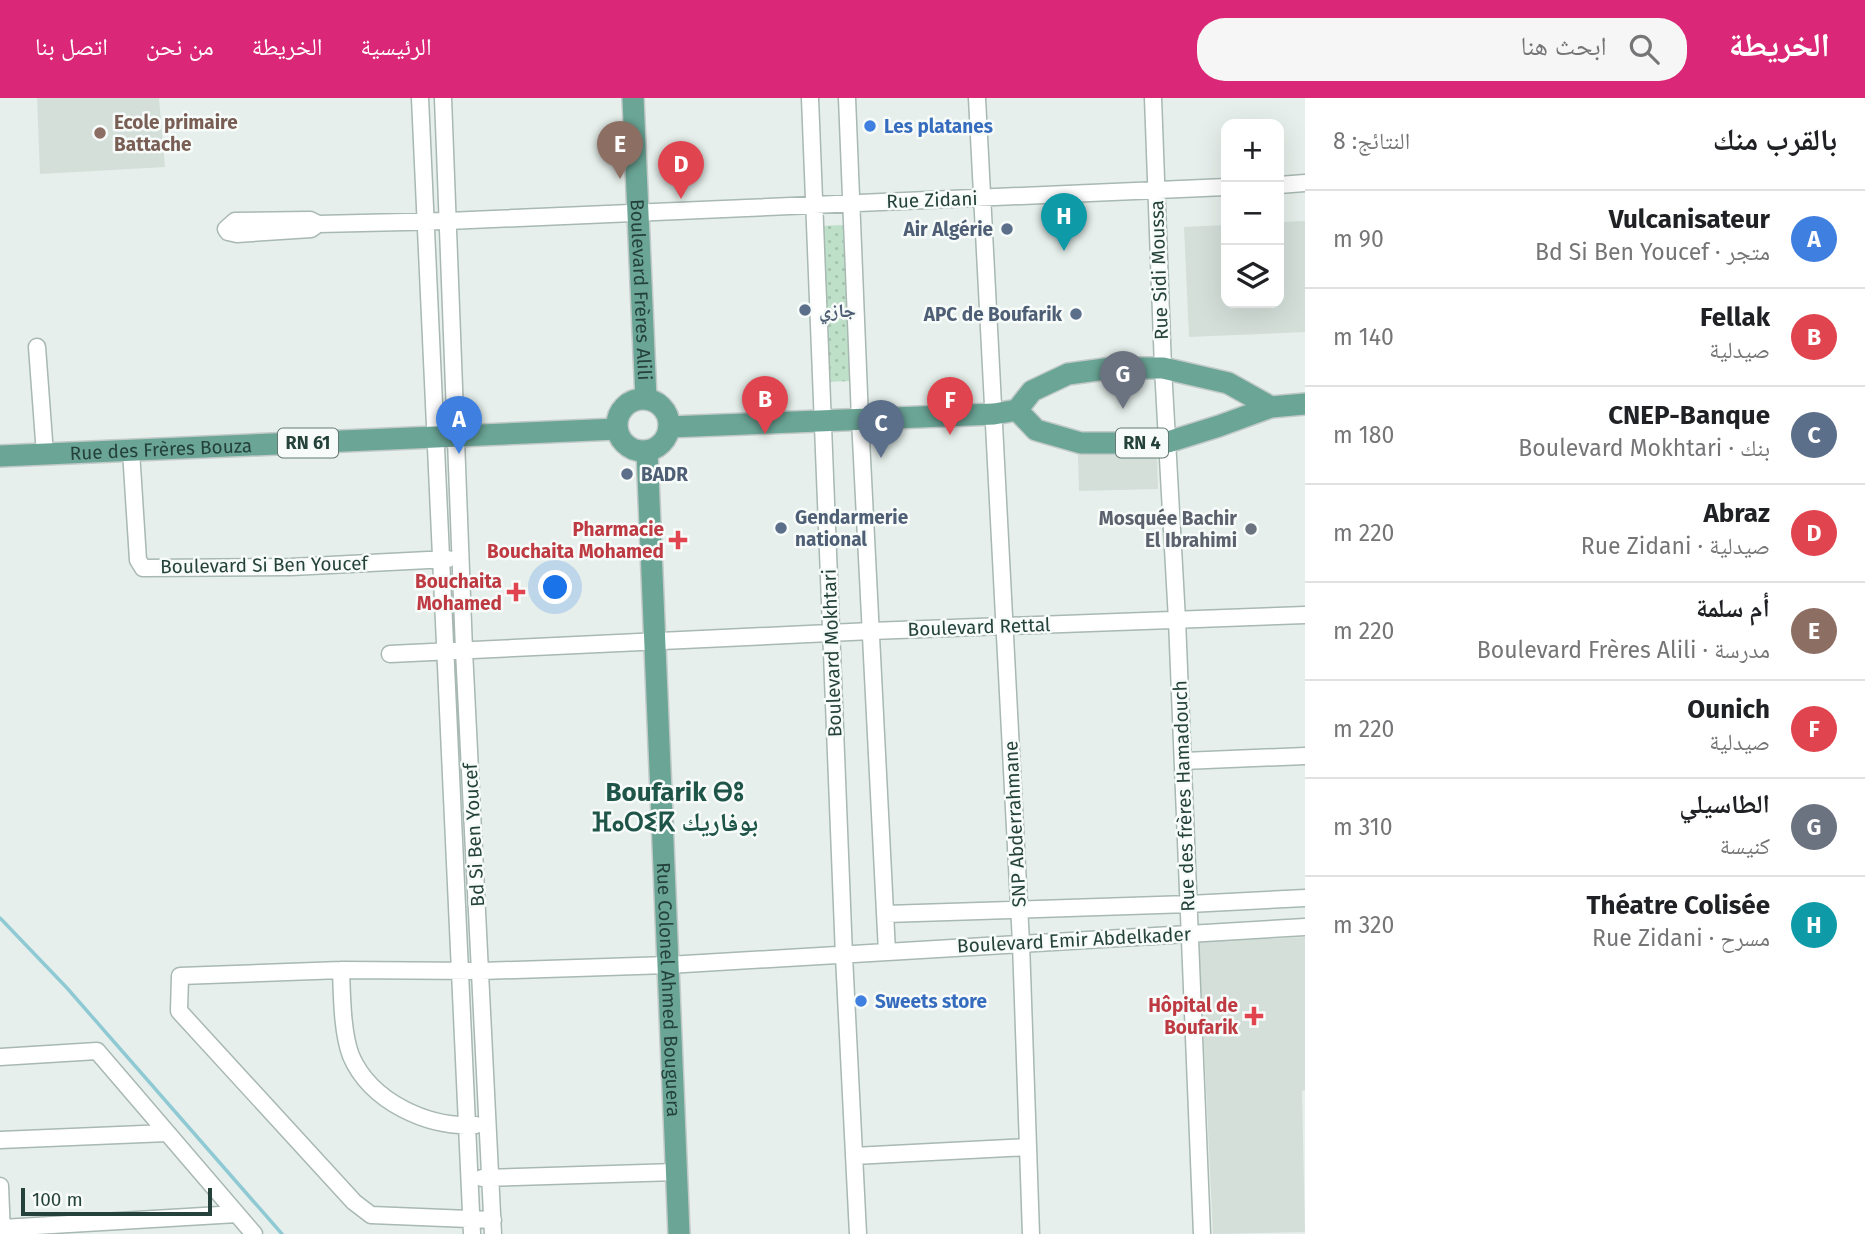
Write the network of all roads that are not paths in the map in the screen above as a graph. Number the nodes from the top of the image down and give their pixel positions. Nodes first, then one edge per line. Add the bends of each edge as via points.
1 (420, 98) edge
2 (443, 98) edge
3 (633, 98) edge
4 (810, 98) edge
5 (847, 98) edge
6 (977, 98) edge
7 (1153, 98) edge
8 (1305, 183) edge
9 (1284, 184) edge
10 (1221, 187) edge
11 (1157, 190) junction
12 (981, 198) junction
13 (851, 203) junction
14 (815, 204) junction
15 (638, 212) junction
16 (425, 220) junction
17 (448, 220) junction
18 (318, 224) dead end
19 (37, 347) dead end
20 (1163, 368) junction
21 (646, 399) junction
22 (1305, 404) edge
23 (1271, 407) junction
24 (1017, 410) junction
25 (994, 414) junction
26 (860, 419) junction
27 (823, 421) junction
28 (669, 427) junction
29 (617, 429) junction
30 (445, 437) junction
31 (1168, 442) junction
32 (131, 451) junction
33 (647, 451) junction
34 (45, 454) junction
35 (0, 456) edge
36 (440, 559) junction
37 (461, 559) junction
38 (1305, 615) edge
39 (1177, 620) junction
40 (1005, 626) junction
41 (871, 631) junction
42 (831, 632) junction
43 (653, 641) junction
44 (464, 650) junction
45 (446, 651) junction
46 (390, 654) dead end
47 (1305, 756) edge
48 (1183, 761) junction
49 (475, 858) junction
50 (455, 859) junction
51 (1305, 898) edge
52 (1189, 904) junction
53 (1019, 910) junction
54 (886, 914) junction
55 (1305, 928) edge
56 (1190, 933) junction
57 (1021, 943) junction
58 (887, 952) junction
59 (844, 956) junction
60 (668, 965) junction
61 (341, 971) junction
62 (481, 971) junction
63 (460, 972) junction
64 (0, 1057) edge
65 (489, 1124) junction
66 (467, 1126) junction
67 (167, 1133) junction
68 (0, 1140) edge
69 (1028, 1147) junction
70 (854, 1156) junction
71 (676, 1172) junction
72 (470, 1178) junction
73 (491, 1178) junction
74 (0, 1186) edge
75 (237, 1214) junction
76 (471, 1226) edge
77 (493, 1227) edge
78 (2, 1231) edge
79 (254, 1234) edge
80 (679, 1234) edge
81 (858, 1234) edge
82 (1031, 1234) edge
83 (1202, 1234) edge

1 - 16 street
2 - 17 street
3 - 15 main road, Boulevard Frères Alili
4 - 14 street, Boulevard Mokhtari
5 - 13 street, Boulevard Mokhtari
6 - 12 street, SNP Abderrahmane
7 - 11 street, Rue Sidi Moussa
8 - 9 street
10 - 11 street, Rue Zidani
11 - 12 street, Rue Zidani
11 - 20 street, Rue Sidi Moussa
12 - 13 street, Rue Zidani
12 - 25 street, SNP Abderrahmane
13 - 14 street, Rue Zidani
13 - 26 street, Boulevard Mokhtari
14 - 15 street, Rue Zidani
14 - 27 street, Boulevard Mokhtari
15 - 17 street, Rue Zidani
15 - 21 main road, Boulevard Frères Alili
16 - 17 street, Rue Zidani
16 - 18 street, Rue Zidani
16 - 30 street
17 - 30 street
19 - 34 street
20 - 23 main road via 1228,383
20 - 24 main road via 1068,374 1032,391
20 - 31 street, Rue Sidi Moussa
21 - 28 main road via 661,405
21 - 29 main road via 627,404
22 - 23 main road, RN 4
23 - 31 main road, RN 4
24 - 25 main road
24 - 31 main road, RN 4 via 1036,430 1081,443
25 - 26 main road
25 - 40 street, SNP Abderrahmane
26 - 27 main road
26 - 41 street, Boulevard Mokhtari
27 - 28 main road
27 - 42 street, Boulevard Mokhtari
28 - 33 main road via 662,443
29 - 30 main road, Rue des Frères Bouza / RN 61
29 - 33 main road via 624,444
30 - 32 main road, Rue des Frères Bouza / RN 61
30 - 36 street, Bd Si Ben Youcef
30 - 37 street, Bd Si Ben Youcef
31 - 39 street, Rue des frères Hamadouch
32 - 34 main road, Rue des Frères Bouza / RN 61
32 - 36 street, Boulevard Si Ben Youcef via 138,560 143,568
33 - 43 main road, Rue Colonel Ahmed Bouguera
34 - 35 main road, Rue des Frères Bouza / RN 61
36 - 37 street, Boulevard Si Ben Youcef
36 - 45 street, Bd Si Ben Youcef
37 - 44 street, Bd Si Ben Youcef
38 - 39 street, Boulevard Rettal
39 - 40 street, Boulevard Rettal
39 - 48 street, Rue des frères Hamadouch
40 - 41 street, Boulevard Rettal
40 - 53 street, SNP Abderrahmane
41 - 42 street, Boulevard Rettal
41 - 54 street, Boulevard Mokhtari
42 - 43 street, Boulevard Rettal
42 - 59 street, Boulevard Mokhtari
43 - 44 street, Boulevard Rettal
43 - 60 main road, Rue Colonel Ahmed Bouguera
44 - 45 street, Boulevard Rettal
44 - 49 street, Bd Si Ben Youcef
45 - 46 street, Boulevard Rettal
45 - 50 street, Bd Si Ben Youcef
47 - 48 street
48 - 52 street, Rue des frères Hamadouch
49 - 50 street
49 - 62 street, Bd Si Ben Youcef
50 - 63 street, Bd Si Ben Youcef
51 - 52 street, Boulevard Emir Abdelkader
52 - 53 street, Boulevard Emir Abdelkader
52 - 56 street, Rue des frères Hamadouch
53 - 54 street, Boulevard Emir Abdelkader
53 - 57 street, SNP Abderrahmane
54 - 58 street, Boulevard Mokhtari
55 - 56 street, Boulevard Emir Abdelkader
56 - 57 street, Boulevard Emir Abdelkader
56 - 83 street, Rue des frères Hamadouch
57 - 58 street, Boulevard Emir Abdelkader
57 - 69 street, SNP Abderrahmane
58 - 59 street, Boulevard Emir Abdelkader
59 - 60 street, Boulevard Emir Abdelkader
59 - 70 street, Boulevard Mokhtari
60 - 62 street, Boulevard Emir Abdelkader
60 - 71 main road, Rue Colonel Ahmed Bouguera
61 - 63 street, Boulevard Emir Abdelkader
61 - 66 street via 350,1054 365,1081 397,1106 424,1118
61 - 76 street, Boulevard Emir Abdelkader via 180,975 179,1010 354,1202 371,1215
62 - 63 street, Boulevard Emir Abdelkader
62 - 65 street, Bd Si Ben Youcef
63 - 66 street, Bd Si Ben Youcef
64 - 67 street via 97,1051
65 - 66 street
65 - 73 street, Bd Si Ben Youcef
66 - 72 street, Bd Si Ben Youcef
67 - 68 street
67 - 75 street
69 - 70 street
69 - 82 street, SNP Abderrahmane
70 - 81 street, Boulevard Mokhtari
71 - 73 street
71 - 80 main road, Rue Colonel Ahmed Bouguera
72 - 73 street
72 - 76 street, Bd Si Ben Youcef
73 - 77 street, Bd Si Ben Youcef
74 - 78 street
75 - 78 street
75 - 79 street
76 - 77 street

